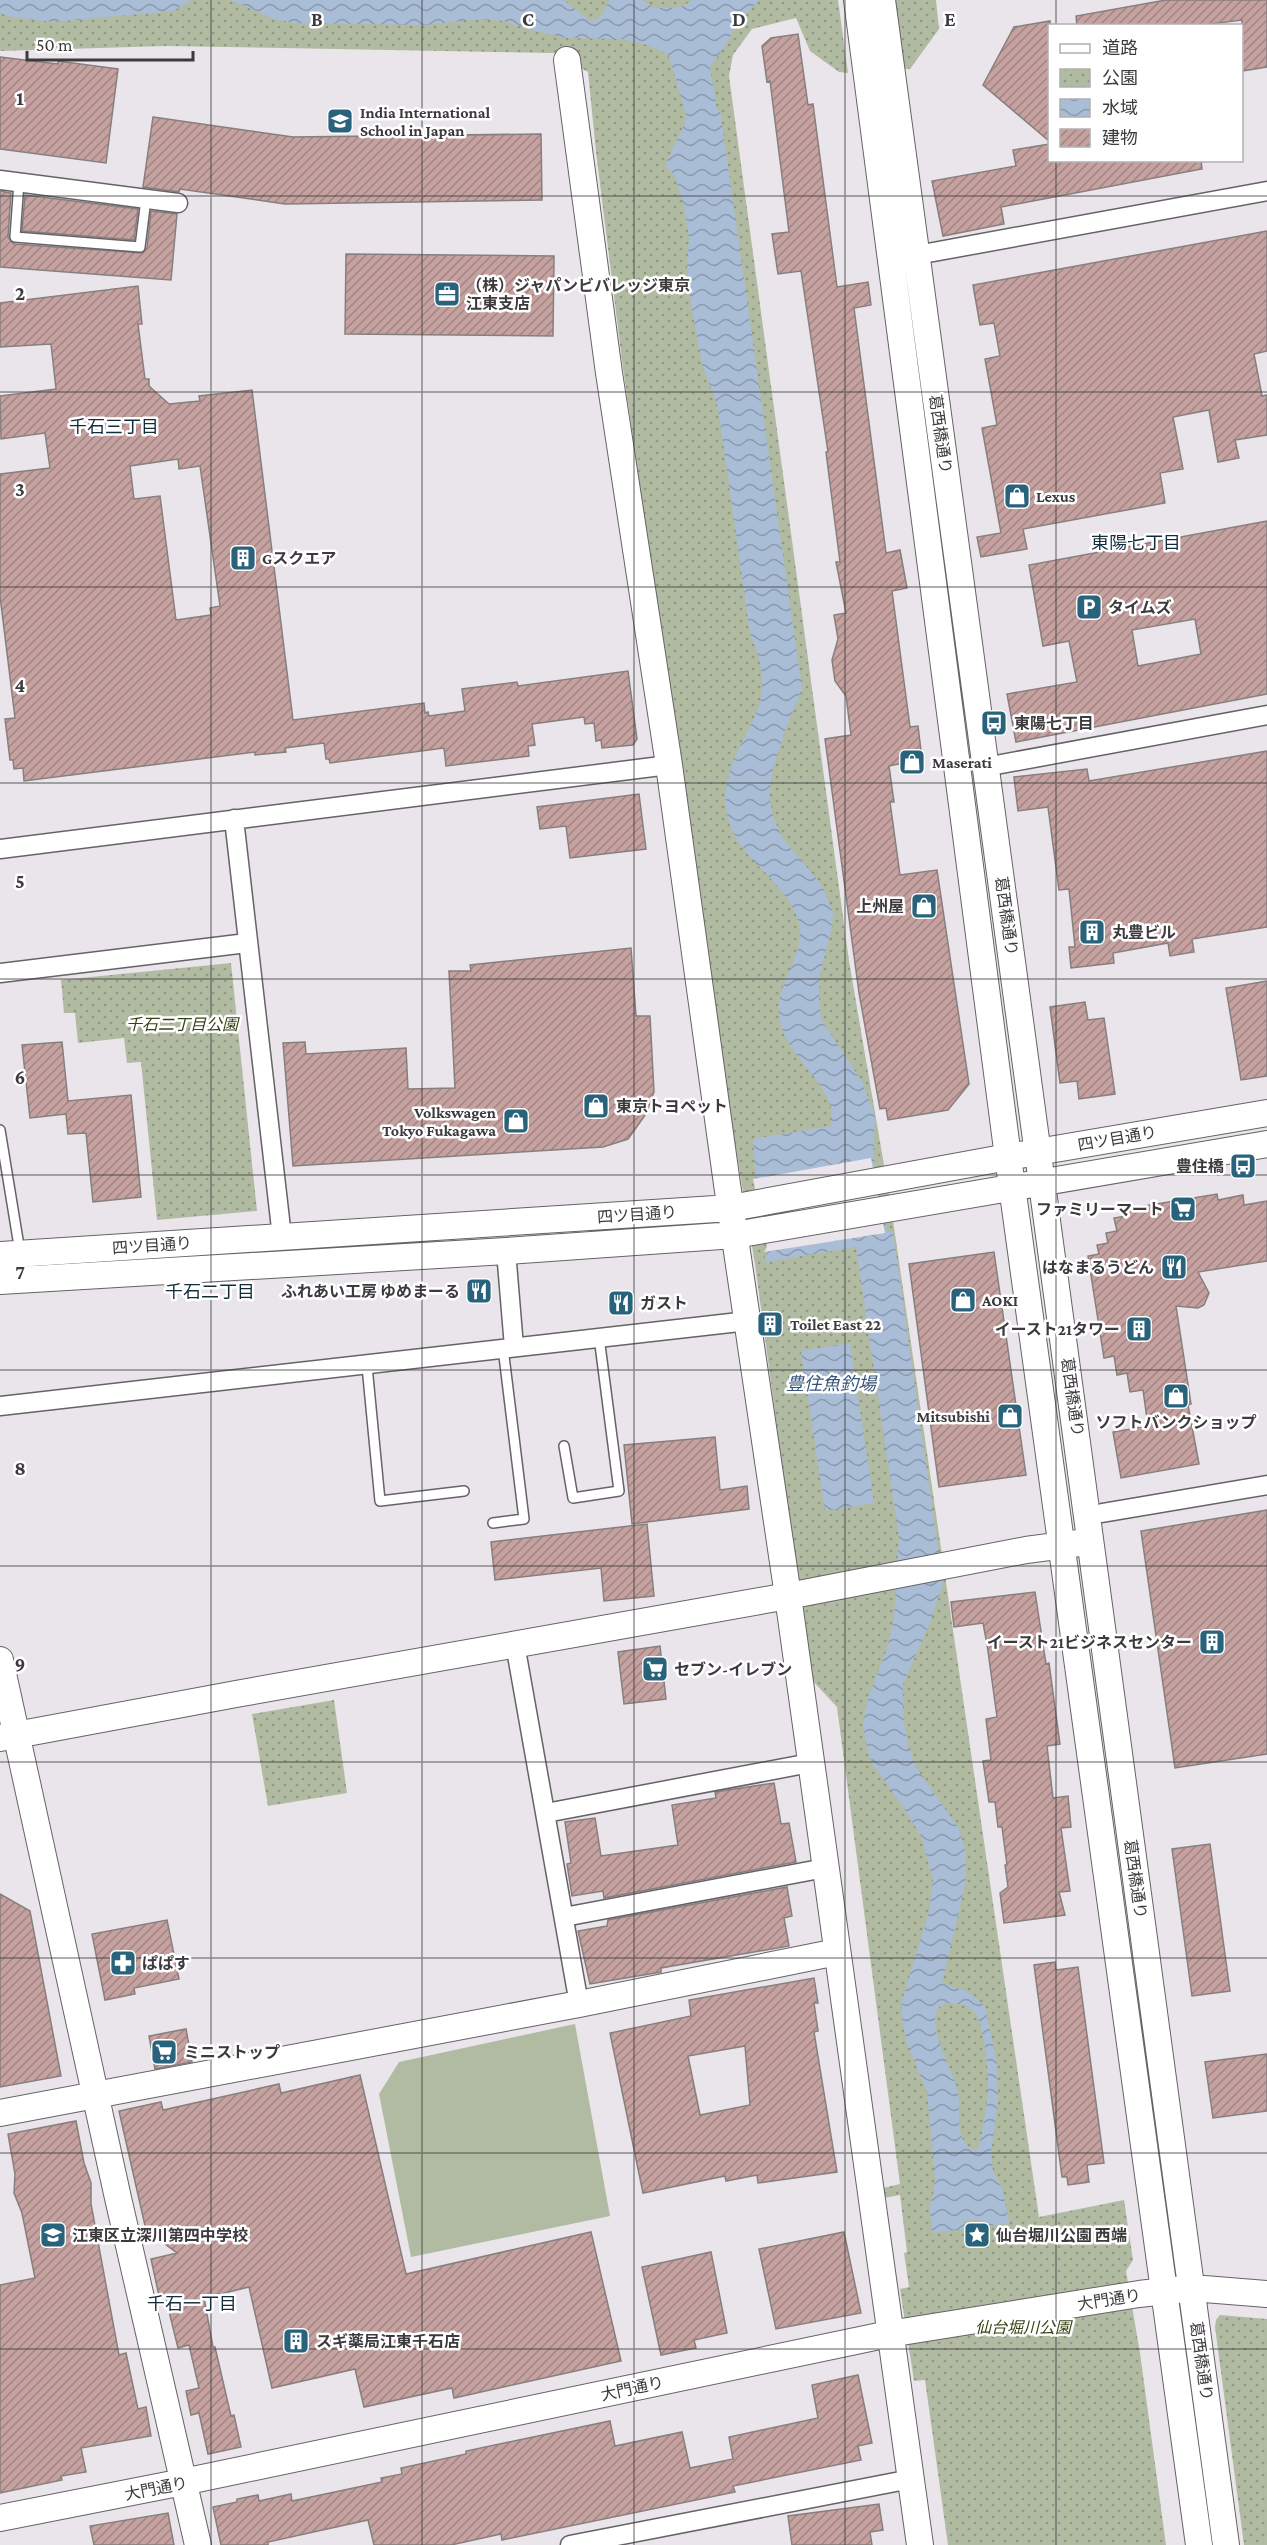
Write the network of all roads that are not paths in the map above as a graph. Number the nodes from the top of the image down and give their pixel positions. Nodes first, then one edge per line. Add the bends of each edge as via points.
1 (857, 0) edge
2 (882, 0) edge
3 (567, 60) dead end
4 (0, 180) edge
5 (19, 182) junction
6 (1267, 190) edge
7 (146, 199) junction
8 (178, 203) dead end
9 (917, 255) junction
10 (889, 260) junction
11 (1267, 715) edge
12 (669, 765) junction
13 (985, 766) junction
14 (234, 819) junction
15 (0, 849) edge
16 (247, 943) junction
17 (0, 973) edge
18 (1267, 1113) edge
19 (0, 1130) edge
20 (1267, 1144) edge
21 (1040, 1151) junction
22 (1008, 1157) junction
23 (1044, 1183) junction
24 (1013, 1188) junction
25 (739, 1207) junction
26 (743, 1233) junction
27 (282, 1237) junction
28 (506, 1251) junction
29 (10, 1255) edge
30 (0, 1281) edge
31 (748, 1321) junction
32 (599, 1337) junction
33 (509, 1348) junction
34 (367, 1366) junction
35 (0, 1406) edge
36 (564, 1446) dead end
37 (1267, 1485) edge
38 (464, 1491) dead end
39 (1102, 1513) dead end
40 (493, 1522) dead end
41 (1092, 1541) junction
42 (1062, 1545) junction
43 (788, 1596) junction
44 (515, 1644) junction
45 (0, 1660) edge
46 (8, 1736) edge
47 (810, 1763) junction
48 (546, 1813) junction
49 (825, 1868) junction
50 (564, 1917) junction
51 (837, 1952) junction
52 (579, 2004) junction
53 (95, 2095) junction
54 (0, 2113) edge
55 (1192, 2288) junction
56 (1166, 2291) junction
57 (1267, 2294) edge
58 (889, 2334) junction
59 (911, 2479) junction
60 (183, 2482) junction
61 (0, 2518) edge
62 (198, 2545) edge
63 (570, 2545) edge
64 (920, 2545) edge
65 (1199, 2545) edge
66 (1226, 2545) edge

1 - 10 main road, 葛西橋通り
2 - 9 main road, 葛西橋通り
3 - 12 main road
4 - 5 street
5 - 7 street
5 - 7 lane via 15,237 140,247
6 - 9 street
7 - 8 street
9 - 10 street
9 - 13 main road, 葛西橋通り
10 - 22 main road, 葛西橋通り
11 - 13 street
12 - 14 street
12 - 25 main road
13 - 21 main road, 葛西橋通り
14 - 15 street
14 - 16 street
16 - 17 street
16 - 27 street
18 - 21 main road, 四ツ目通り
19 - 29 lane
20 - 23 main road, 四ツ目通り
21 - 22 main road, 四ツ目通り
21 - 23 main road, 葛西橋通り
22 - 24 main road, 葛西橋通り
22 - 25 main road, 四ツ目通り
23 - 24 main road, 四ツ目通り
23 - 41 main road, 葛西橋通り
24 - 26 main road, 四ツ目通り
24 - 42 main road, 葛西橋通り
25 - 26 main road
25 - 27 main road, 四ツ目通り
26 - 28 main road, 四ツ目通り
26 - 31 main road
27 - 29 main road, 四ツ目通り
28 - 30 main road, 四ツ目通り
28 - 33 street
31 - 32 street
31 - 43 main road
32 - 33 street
32 - 36 lane via 619,1491 573,1498
33 - 34 street
33 - 40 lane via 524,1519
34 - 35 street
34 - 38 lane via 380,1501
37 - 39 street
41 - 42 main road
41 - 55 main road, 葛西橋通り
42 - 43 main road
42 - 56 main road, 葛西橋通り
43 - 44 main road
43 - 47 main road
44 - 46 main road
44 - 48 street
45 - 46 main road
46 - 53 main road
47 - 48 street
47 - 49 main road
48 - 50 street
49 - 50 street
49 - 51 main road
50 - 52 street
51 - 52 main road
51 - 58 main road
52 - 53 main road
53 - 54 main road
53 - 60 main road
55 - 56 main road, 大門通り
55 - 57 main road, 大門通り
55 - 66 main road, 葛西橋通り
56 - 58 main road, 大門通り
56 - 65 main road, 葛西橋通り
58 - 59 main road
58 - 60 main road, 大門通り
59 - 63 street
59 - 64 main road
60 - 61 main road, 大門通り
60 - 62 main road

